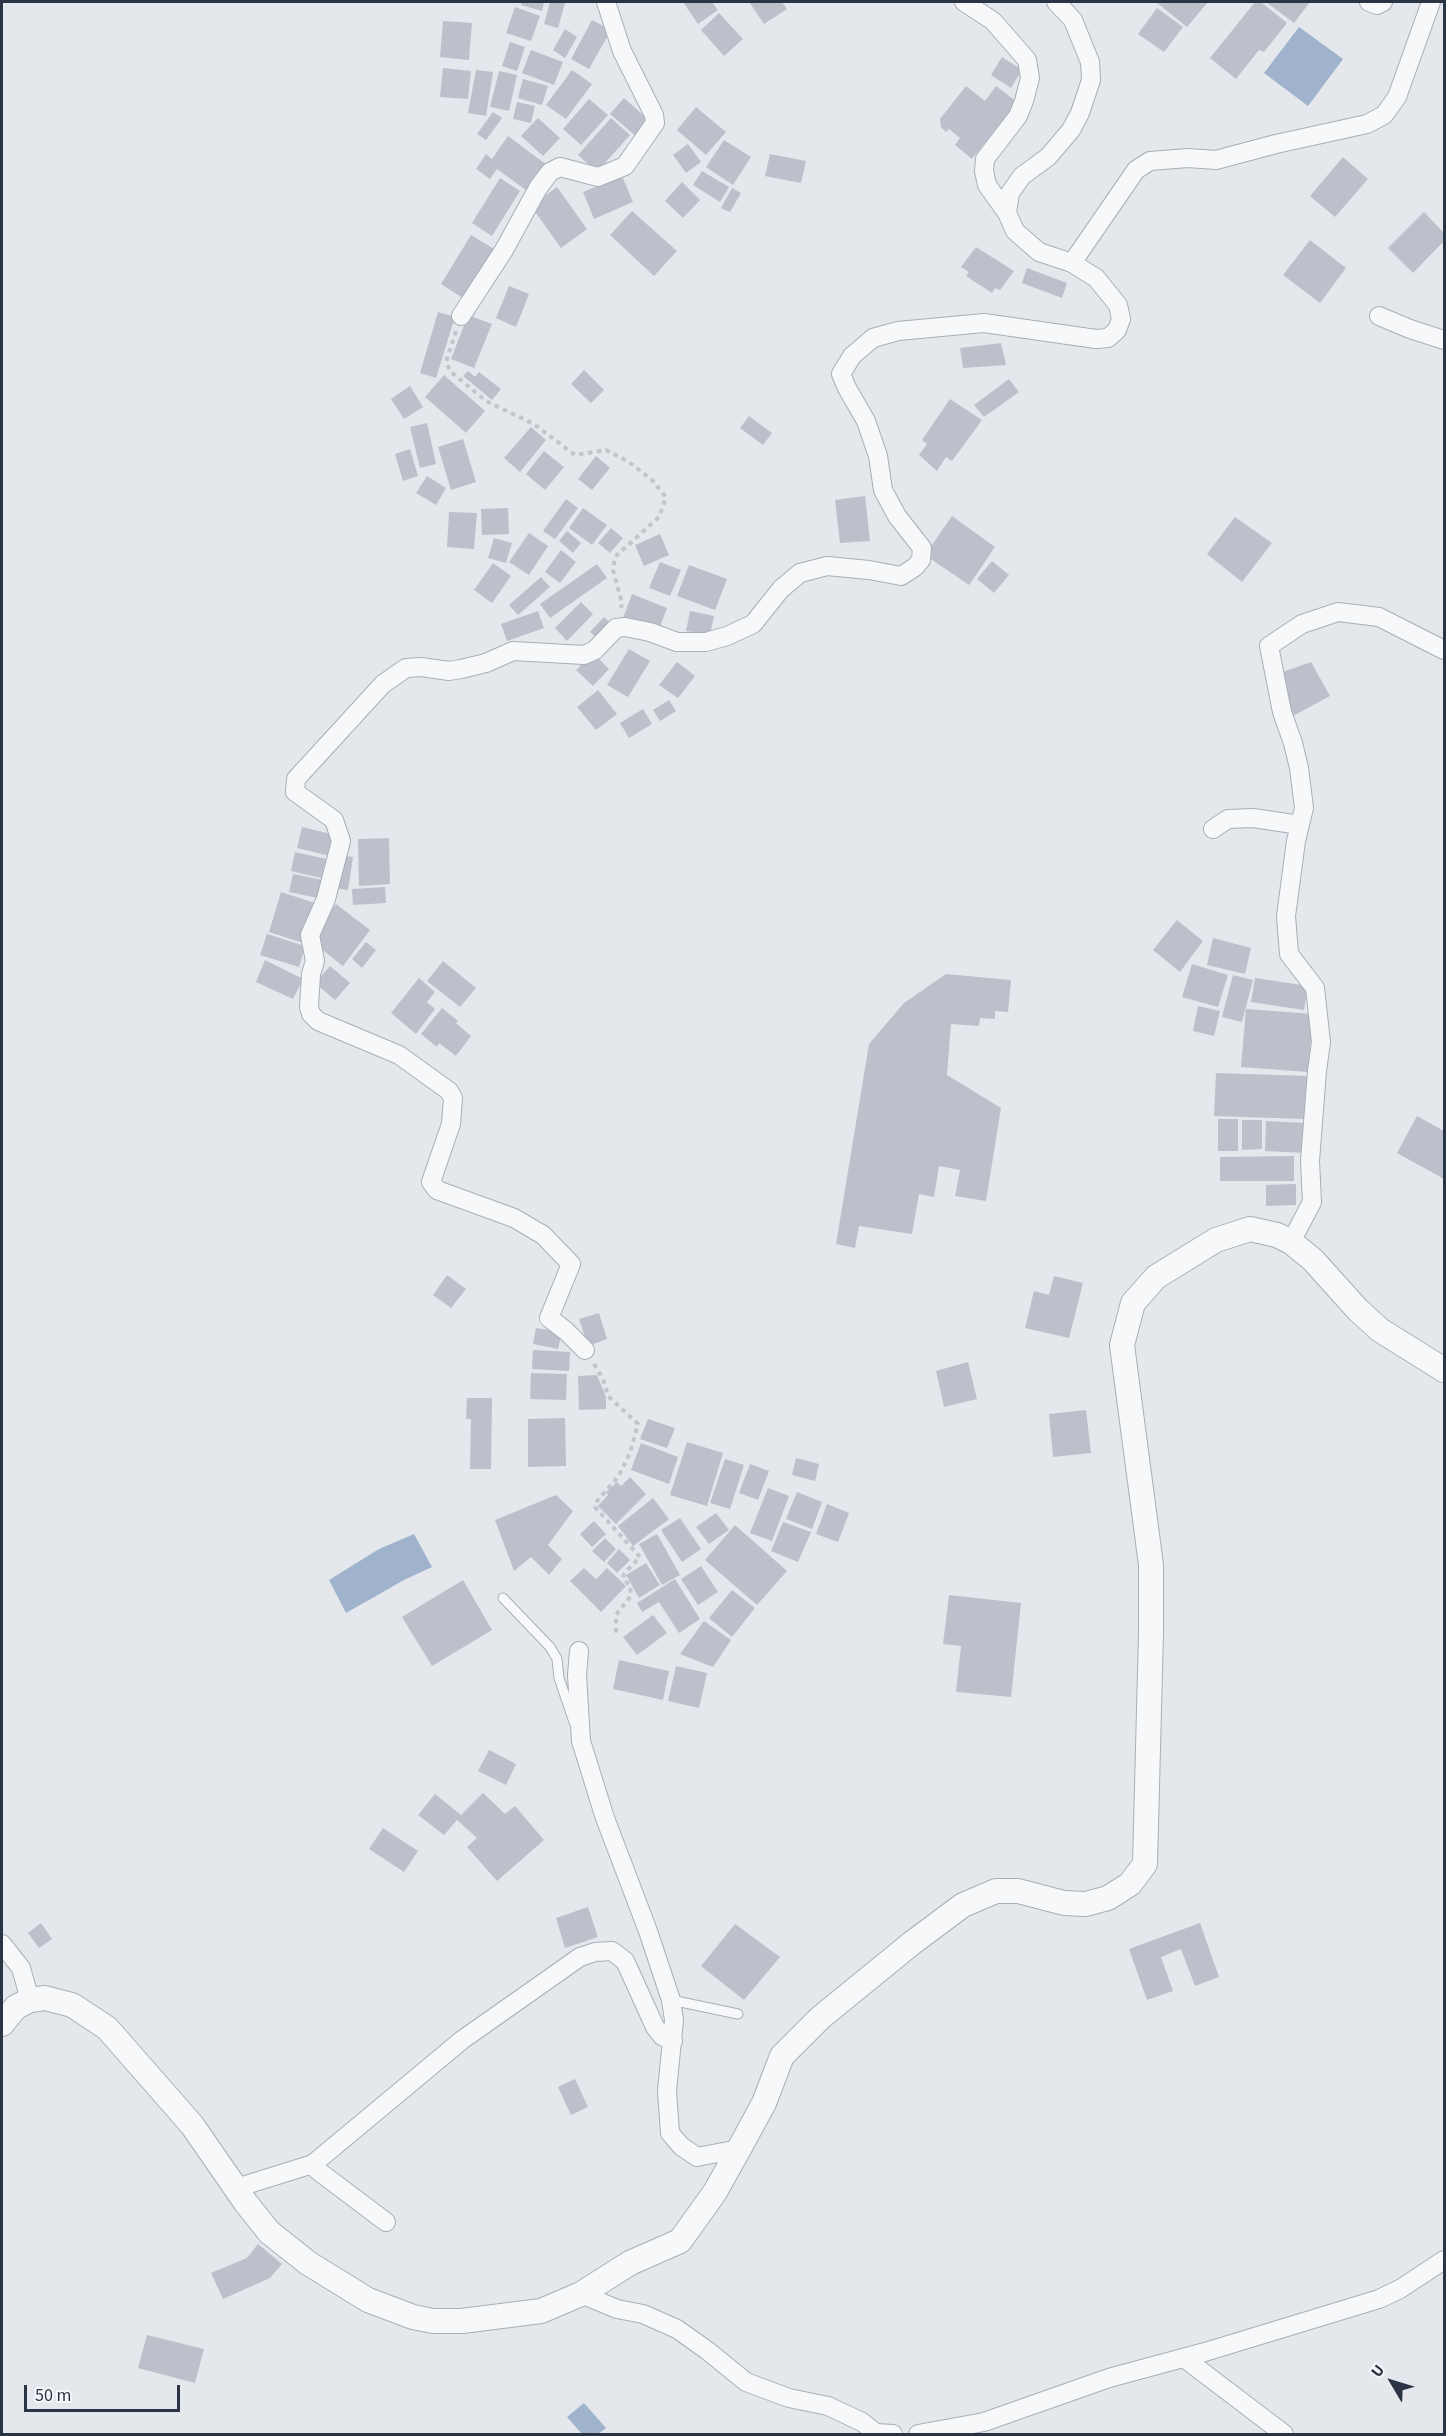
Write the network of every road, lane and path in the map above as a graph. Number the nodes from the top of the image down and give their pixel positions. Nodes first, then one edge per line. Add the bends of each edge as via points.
1 (606, 2) edge
2 (964, 2) edge
3 (1056, 2) edge
4 (1369, 2) edge
5 (1383, 2) edge
6 (1431, 2) edge
7 (1007, 213) junction
8 (1072, 263) junction
9 (461, 316) joint
10 (1379, 316) dead end
11 (1444, 340) edge
12 (616, 628) junction
13 (1444, 650) edge
14 (1300, 825) junction
15 (1213, 829) dead end
16 (1291, 1242) junction
17 (585, 1350) joint
18 (1444, 1370) edge
19 (503, 1598) dead end
20 (616, 1637) dead end
21 (579, 1651) dead end
22 (580, 1741) junction
23 (2, 1944) edge
24 (30, 2000) junction
25 (671, 2000) junction
26 (738, 2013) dead end
27 (2, 2024) edge
28 (673, 2041) junction
29 (739, 2149) junction
30 (313, 2164) junction
31 (236, 2188) junction
32 (386, 2222) dead end
33 (1444, 2260) edge
34 (581, 2294) junction
35 (1184, 2358) junction
36 (882, 2434) edge
37 (918, 2434) edge
38 (1284, 2434) edge

1 - 9 street via 622,51 655,123 626,166 597,177 560,167 550,172
2 - 7 street via 993,21 1027,60 1030,78 1018,116 985,159 987,185
3 - 7 street via 1073,20 1090,62 1091,80 1071,130 1048,157 1022,176 1010,193
4 - 5 street
6 - 8 street via 1397,97 1384,115 1367,124 1216,160 1150,160 1136,170
7 - 8 street via 1024,241 1039,252
8 - 12 street via 1096,278 1118,305 1121,319 1108,338 984,323 898,331 873,338 852,356 841,374 866,421 878,456 883,490 922,548 921,560 909,572 901,576 827,567 800,573 781,589 753,624 706,642 676,642 650,632
9 - 12 path via 446,362 450,371 486,401 534,424 575,454 606,450 629,462 666,496 659,517 615,557 613,570 622,603
10 - 11 street
12 - 17 street via 595,650 584,655 513,651 455,670 406,668 383,684 299,772 294,784 296,792 334,820 340,841 326,899 310,935 315,961 311,974 311,1014 399,1055 449,1092 453,1098 451,1124 431,1182 437,1190 514,1218 543,1235 571,1264 549,1318
13 - 14 street via 1379,617 1338,612 1302,624 1269,646 1300,776 1304,808
14 - 15 street via 1253,818 1228,819
14 - 16 street via 1289,884 1289,954 1315,988 1321,1042 1310,1161 1312,1202
16 - 18 street via 1380,1330
16 - 29 street via 1250,1229 1216,1240 1179,1262 1156,1277 1133,1303 1122,1345 1151,1565 1145,1864 1130,1884 1108,1898 1086,1904 1064,1903 1018,1891 996,1891 963,1905 802,2034 782,2056 764,2103
17 - 20 path via 609,1396 638,1424 618,1477 595,1507 640,1557 624,1574 631,1596 616,1615
19 - 22 lane via 557,1659 558,1678
21 - 22 street
22 - 25 street
23 - 24 street via 21,1968
24 - 27 street via 16,2007
24 - 31 street via 55,1999 72,2005 107,2028 192,2125
25 - 26 lane
25 - 28 street
28 - 29 street via 667,2091 670,2133 697,2157
28 - 30 street via 655,2027 625,1961 612,1951 580,1957 462,2040
29 - 34 street via 715,2192 680,2241 630,2263
30 - 31 street
30 - 32 street
31 - 34 street via 268,2232 286,2247 368,2300 413,2317 462,2321 507,2316 541,2311
33 - 35 street via 1378,2299
34 - 36 street via 616,2309 662,2321 746,2382 789,2398 828,2406
35 - 37 street via 1109,2378 984,2422
35 - 38 street

